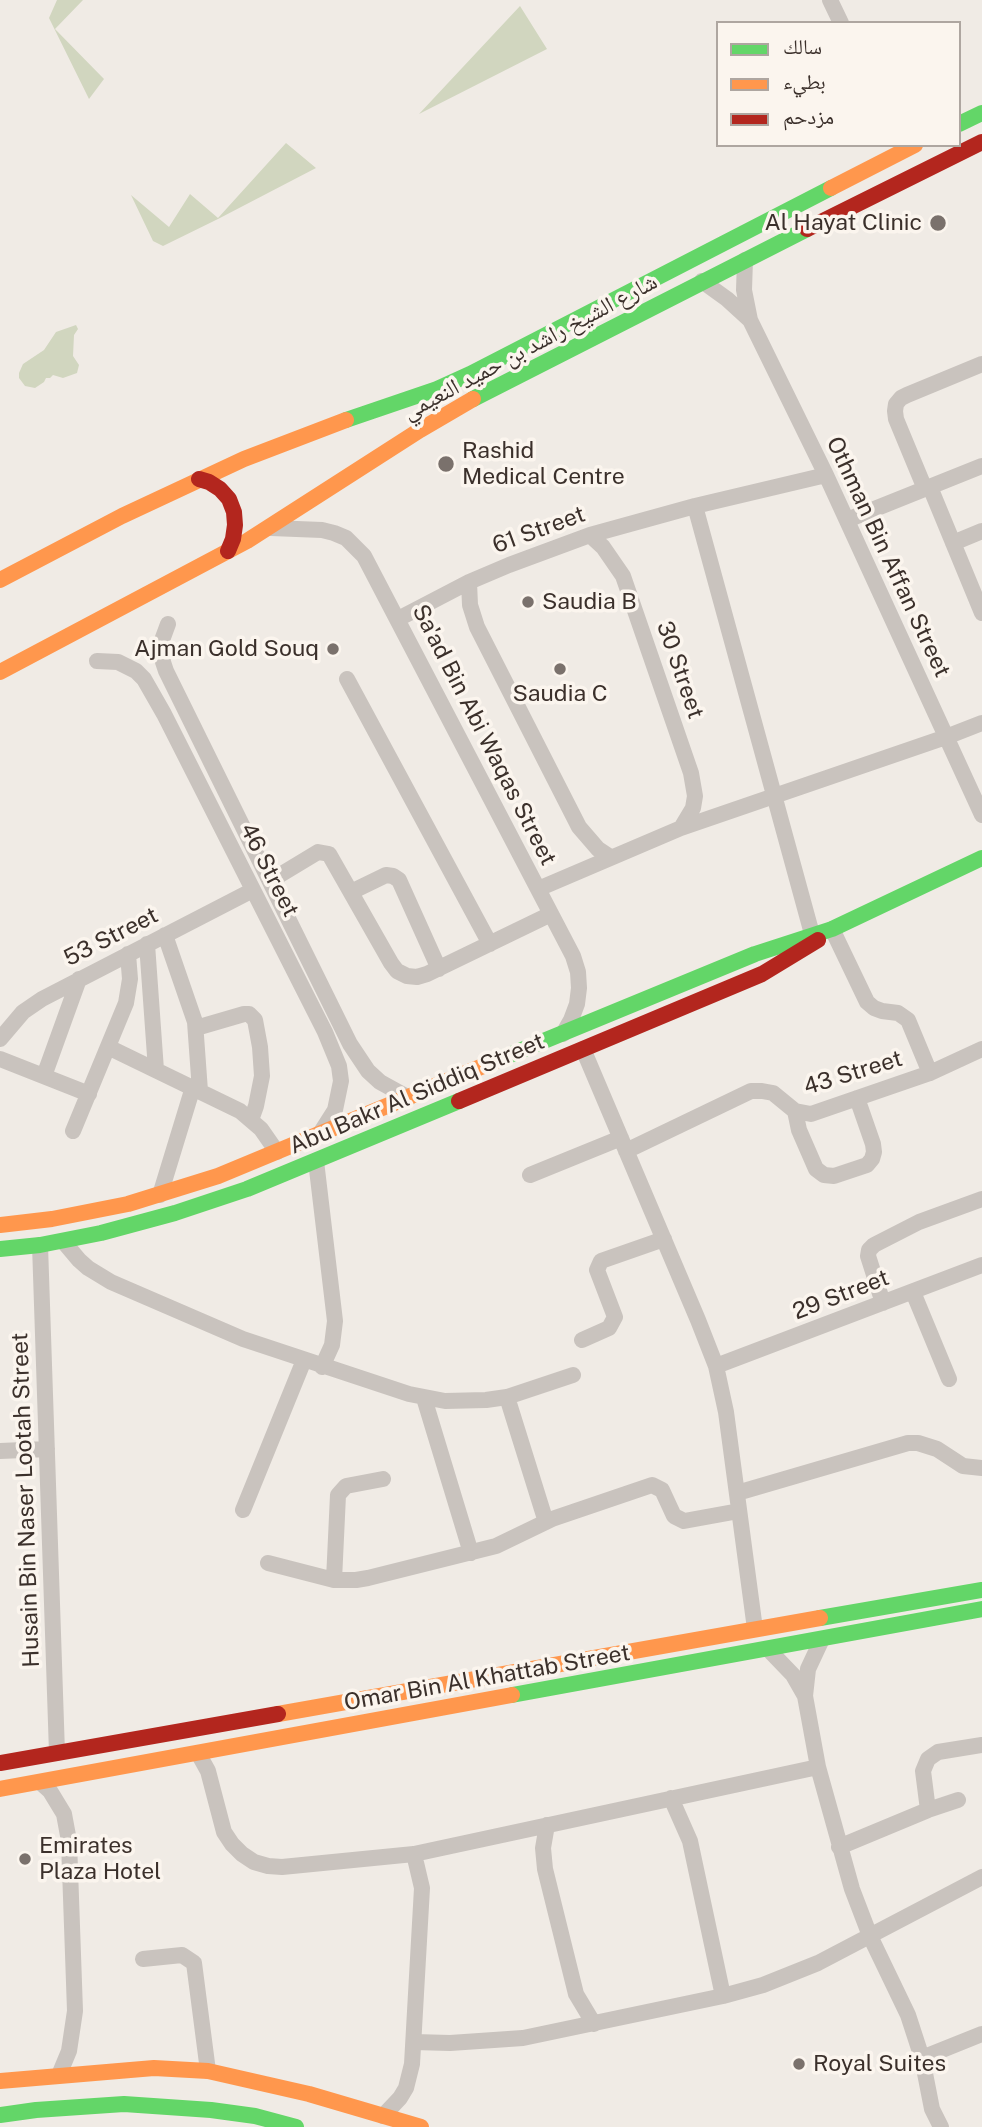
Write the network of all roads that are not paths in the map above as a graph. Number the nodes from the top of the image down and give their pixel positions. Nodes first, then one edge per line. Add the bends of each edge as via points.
1 (830, 0) edge
2 (840, 21) edge
3 (982, 113) edge
4 (961, 123) edge
5 (981, 146) edge
6 (881, 147) edge
7 (911, 147) edge
8 (873, 167) junction
9 (745, 260) junction
10 (702, 281) junction
11 (750, 320) junction
12 (982, 364) edge
13 (982, 466) edge
14 (826, 475) junction
15 (199, 479) junction
16 (928, 488) junction
17 (695, 506) junction
18 (847, 520) junction
19 (269, 528) junction
20 (982, 531) edge
21 (590, 535) junction
22 (953, 542) junction
23 (228, 551) junction
24 (0, 580) edge
25 (469, 582) junction
26 (982, 613) edge
27 (398, 619) junction
28 (168, 624) dead end
29 (97, 661) dead end
30 (0, 673) edge
31 (347, 679) dead end
32 (183, 705) junction
33 (164, 713) junction
34 (982, 723) edge
35 (946, 737) junction
36 (774, 797) junction
37 (982, 815) edge
38 (681, 828) junction
39 (610, 858) junction
40 (982, 858) edge
41 (270, 881) junction
42 (538, 889) junction
43 (253, 890) junction
44 (351, 892) junction
45 (551, 914) junction
46 (832, 929) junction
47 (166, 934) junction
48 (812, 934) junction
49 (147, 944) junction
50 (490, 944) junction
51 (128, 954) junction
52 (439, 969) junction
53 (79, 979) junction
54 (619, 1010) junction
55 (341, 1024) junction
56 (196, 1028) junction
57 (628, 1030) junction
58 (325, 1032) junction
59 (563, 1034) junction
60 (0, 1040) edge
61 (108, 1047) junction
62 (583, 1049) junction
63 (982, 1049) edge
64 (0, 1059) edge
65 (156, 1070) junction
66 (930, 1073) junction
67 (44, 1076) junction
68 (196, 1089) junction
69 (89, 1094) junction
70 (409, 1098) junction
71 (856, 1098) junction
72 (795, 1111) junction
73 (251, 1119) junction
74 (73, 1131) dead end
75 (320, 1134) junction
76 (623, 1145) junction
77 (277, 1152) junction
78 (316, 1161) junction
79 (530, 1175) dead end
80 (160, 1195) junction
81 (982, 1199) edge
82 (0, 1225) edge
83 (664, 1239) junction
84 (63, 1241) junction
85 (40, 1245) junction
86 (0, 1249) edge
87 (982, 1265) edge
88 (913, 1292) junction
89 (883, 1303) junction
90 (582, 1340) dead end
91 (304, 1360) junction
92 (716, 1366) junction
93 (322, 1367) junction
94 (573, 1376) dead end
95 (949, 1379) dead end
96 (507, 1397) junction
97 (424, 1398) junction
98 (47, 1449) junction
99 (0, 1451) edge
100 (982, 1468) edge
101 (383, 1479) dead end
102 (737, 1493) junction
103 (243, 1510) dead end
104 (739, 1511) junction
105 (546, 1522) junction
106 (471, 1553) junction
107 (268, 1563) dead end
108 (334, 1580) junction
109 (982, 1590) edge
110 (982, 1609) edge
111 (755, 1629) junction
112 (822, 1639) junction
113 (768, 1650) junction
114 (805, 1696) junction
115 (154, 1736) junction
116 (982, 1745) edge
117 (57, 1753) junction
118 (198, 1753) junction
119 (158, 1760) junction
120 (0, 1763) edge
121 (818, 1767) junction
122 (40, 1782) junction
123 (0, 1789) edge
124 (671, 1798) junction
125 (958, 1800) dead end
126 (929, 1810) junction
127 (547, 1825) junction
128 (839, 1847) junction
129 (414, 1854) junction
130 (982, 1877) edge
131 (870, 1936) junction
132 (144, 1959) dead end
133 (723, 1996) junction
134 (594, 2024) junction
135 (982, 2034) edge
136 (414, 2042) junction
137 (922, 2059) junction
138 (208, 2071) junction
139 (59, 2075) junction
140 (0, 2081) edge
141 (932, 2109) junction
142 (0, 2115) edge
143 (383, 2116) junction
144 (296, 2127) edge
145 (421, 2127) edge
146 (929, 2127) edge
147 (941, 2127) edge

1 - 2 street
3 - 4 street
5 - 9 street, شارع الشيخ راشد بن حميد النعيمي
6 - 8 street
7 - 8 street, شارع الشيخ راشد بن حميد النعيمي
8 - 15 street, شارع الشيخ راشد بن حميد النعيمي via 460,379 318,429
9 - 10 street, شارع الشيخ راشد بن حميد النعيمي
9 - 11 street, Othman Bin Affan Street
10 - 11 street, Othman Bin Affan Street
10 - 19 street, شارع الشيخ راشد بن حميد النعيمي via 444,415
11 - 14 street, Othman Bin Affan Street
12 - 16 street via 907,395 896,404 896,419
13 - 16 street
14 - 17 street, 61 Street
14 - 18 street, Othman Bin Affan Street
15 - 23 street via 229,499 235,525
15 - 24 street, شارع الشيخ راشد بن حميد النعيمي
16 - 18 street
16 - 22 street
17 - 21 street, 61 Street
17 - 36 street
18 - 35 street, Othman Bin Affan Street
19 - 23 street, شارع الشيخ راشد بن حميد النعيمي
19 - 27 street, Sa'ad Bin Abi Waqas Street via 322,530 346,538 365,556
20 - 22 street
21 - 25 street, 61 Street
21 - 38 street, 30 Street via 623,576 691,773 693,808
22 - 26 street
23 - 30 street, شارع الشيخ راشد بن حميد النعيمي
25 - 27 street, 61 Street
25 - 39 street via 477,627 579,827
27 - 42 street, Sa'ad Bin Abi Waqas Street
28 - 32 street, 46 Street via 161,643 163,662
29 - 33 street, 46 Street via 118,662 136,671
31 - 50 street
32 - 33 street via 171,702
32 - 41 street, 46 Street
33 - 43 street, 46 Street
34 - 35 street
35 - 36 street
35 - 37 street, Othman Bin Affan Street
36 - 38 street
36 - 48 street
38 - 39 street
39 - 42 street
40 - 46 street, Abu Bakr Al Siddiq Street
41 - 44 street via 324,852 333,859
41 - 55 street, 46 Street
42 - 45 street, Sa'ad Bin Abi Waqas Street
43 - 47 street, 53 Street
43 - 58 street, 46 Street
44 - 52 street via 397,971 417,977
44 - 52 street via 386,875 400,880
45 - 50 street
45 - 59 street, Sa'ad Bin Abi Waqas Street via 573,956 578,980 577,1004
46 - 48 street, Abu Bakr Al Siddiq Street
46 - 57 street, Abu Bakr Al Siddiq Street via 762,974
46 - 66 street via 867,1002 908,1020
47 - 49 street, 53 Street
47 - 56 street
48 - 54 street, Abu Bakr Al Siddiq Street
49 - 51 street, 53 Street
49 - 65 street
50 - 52 street
51 - 53 street, 53 Street
51 - 61 street via 129,991
53 - 60 street, 53 Street via 23,1012
53 - 67 street
54 - 57 street
54 - 59 street, Abu Bakr Al Siddiq Street
55 - 58 street via 342,1030 334,1036
55 - 70 street, 46 Street via 368,1071
56 - 68 street
56 - 73 street via 244,1014 255,1020 262,1076
57 - 62 street, Abu Bakr Al Siddiq Street
58 - 75 street, 46 Street via 341,1081 335,1110
59 - 70 street, Abu Bakr Al Siddiq Street
61 - 65 street
61 - 69 street
62 - 76 street
62 - 78 street, Abu Bakr Al Siddiq Street
63 - 66 street, 43 Street
64 - 67 street
65 - 68 street
66 - 71 street, 43 Street
67 - 69 street
68 - 73 street
68 - 80 street
69 - 74 street
70 - 75 street, Abu Bakr Al Siddiq Street
71 - 72 street, 43 Street via 811,1114
71 - 72 street via 873,1144 872,1159 860,1169 834,1175 816,1169
72 - 76 street, 43 Street via 773,1093 751,1091
73 - 77 street
75 - 77 street, Abu Bakr Al Siddiq Street
76 - 79 street, 43 Street
76 - 83 street
77 - 80 street, Abu Bakr Al Siddiq Street
78 - 84 street, Abu Bakr Al Siddiq Street via 175,1213
78 - 93 street via 335,1321 332,1345
80 - 82 street, Abu Bakr Al Siddiq Street via 94,1211
81 - 89 street via 919,1222 869,1250
83 - 90 street via 601,1261 597,1270 615,1317 610,1328
83 - 92 street
84 - 85 street, Abu Bakr Al Siddiq Street
84 - 91 street via 99,1276 243,1339
85 - 86 street, Abu Bakr Al Siddiq Street
85 - 98 street, Husain Bin Naser Lootah Street
87 - 88 street, 29 Street
88 - 89 street, 29 Street
88 - 95 street
89 - 92 street, 29 Street
91 - 93 street
91 - 103 street
92 - 102 street
93 - 97 street
94 - 96 street
96 - 97 street via 466,1402
96 - 105 street
97 - 106 street
98 - 99 street
98 - 117 street, Husain Bin Naser Lootah Street
100 - 102 street via 963,1466 937,1449 908,1443
101 - 108 street via 345,1486 338,1495
102 - 104 street
104 - 105 street via 684,1521 674,1516 662,1490 652,1485
104 - 111 street
105 - 106 street via 505,1543
106 - 108 street via 368,1578
107 - 108 street
109 - 111 street, Omar Bin Al Khattab Street
110 - 112 street, Omar Bin Al Khattab Street
111 - 115 street, Omar Bin Al Khattab Street
112 - 113 street, Omar Bin Al Khattab Street
112 - 114 street via 808,1669
113 - 114 street via 793,1675
113 - 118 street, Omar Bin Al Khattab Street
114 - 121 street
115 - 117 street, Omar Bin Al Khattab Street
115 - 119 street via 161,1750
116 - 126 street via 938,1752 928,1759 923,1771
117 - 120 street, Omar Bin Al Khattab Street
118 - 119 street, Omar Bin Al Khattab Street
118 - 129 street via 211,1781 224,1832 254,1862 282,1867
119 - 122 street, Omar Bin Al Khattab Street
121 - 124 street
121 - 128 street
122 - 123 street, Omar Bin Al Khattab Street
122 - 139 street via 64,1814 69,1841 75,2011 69,2050
124 - 127 street
124 - 133 street via 690,1840
125 - 126 street
126 - 128 street
127 - 129 street
127 - 134 street via 545,1869 576,1994
128 - 131 street
129 - 136 street via 422,1888
130 - 131 street
131 - 133 street via 791,1975
131 - 137 street via 908,2015
132 - 138 street via 183,1955 194,1963
133 - 134 street
134 - 136 street via 523,2039
135 - 137 street
136 - 143 street via 406,2088
137 - 141 street
138 - 139 street via 154,2068
138 - 143 street
139 - 140 street
141 - 146 street
141 - 147 street
142 - 144 street via 124,2104 211,2110
143 - 145 street

